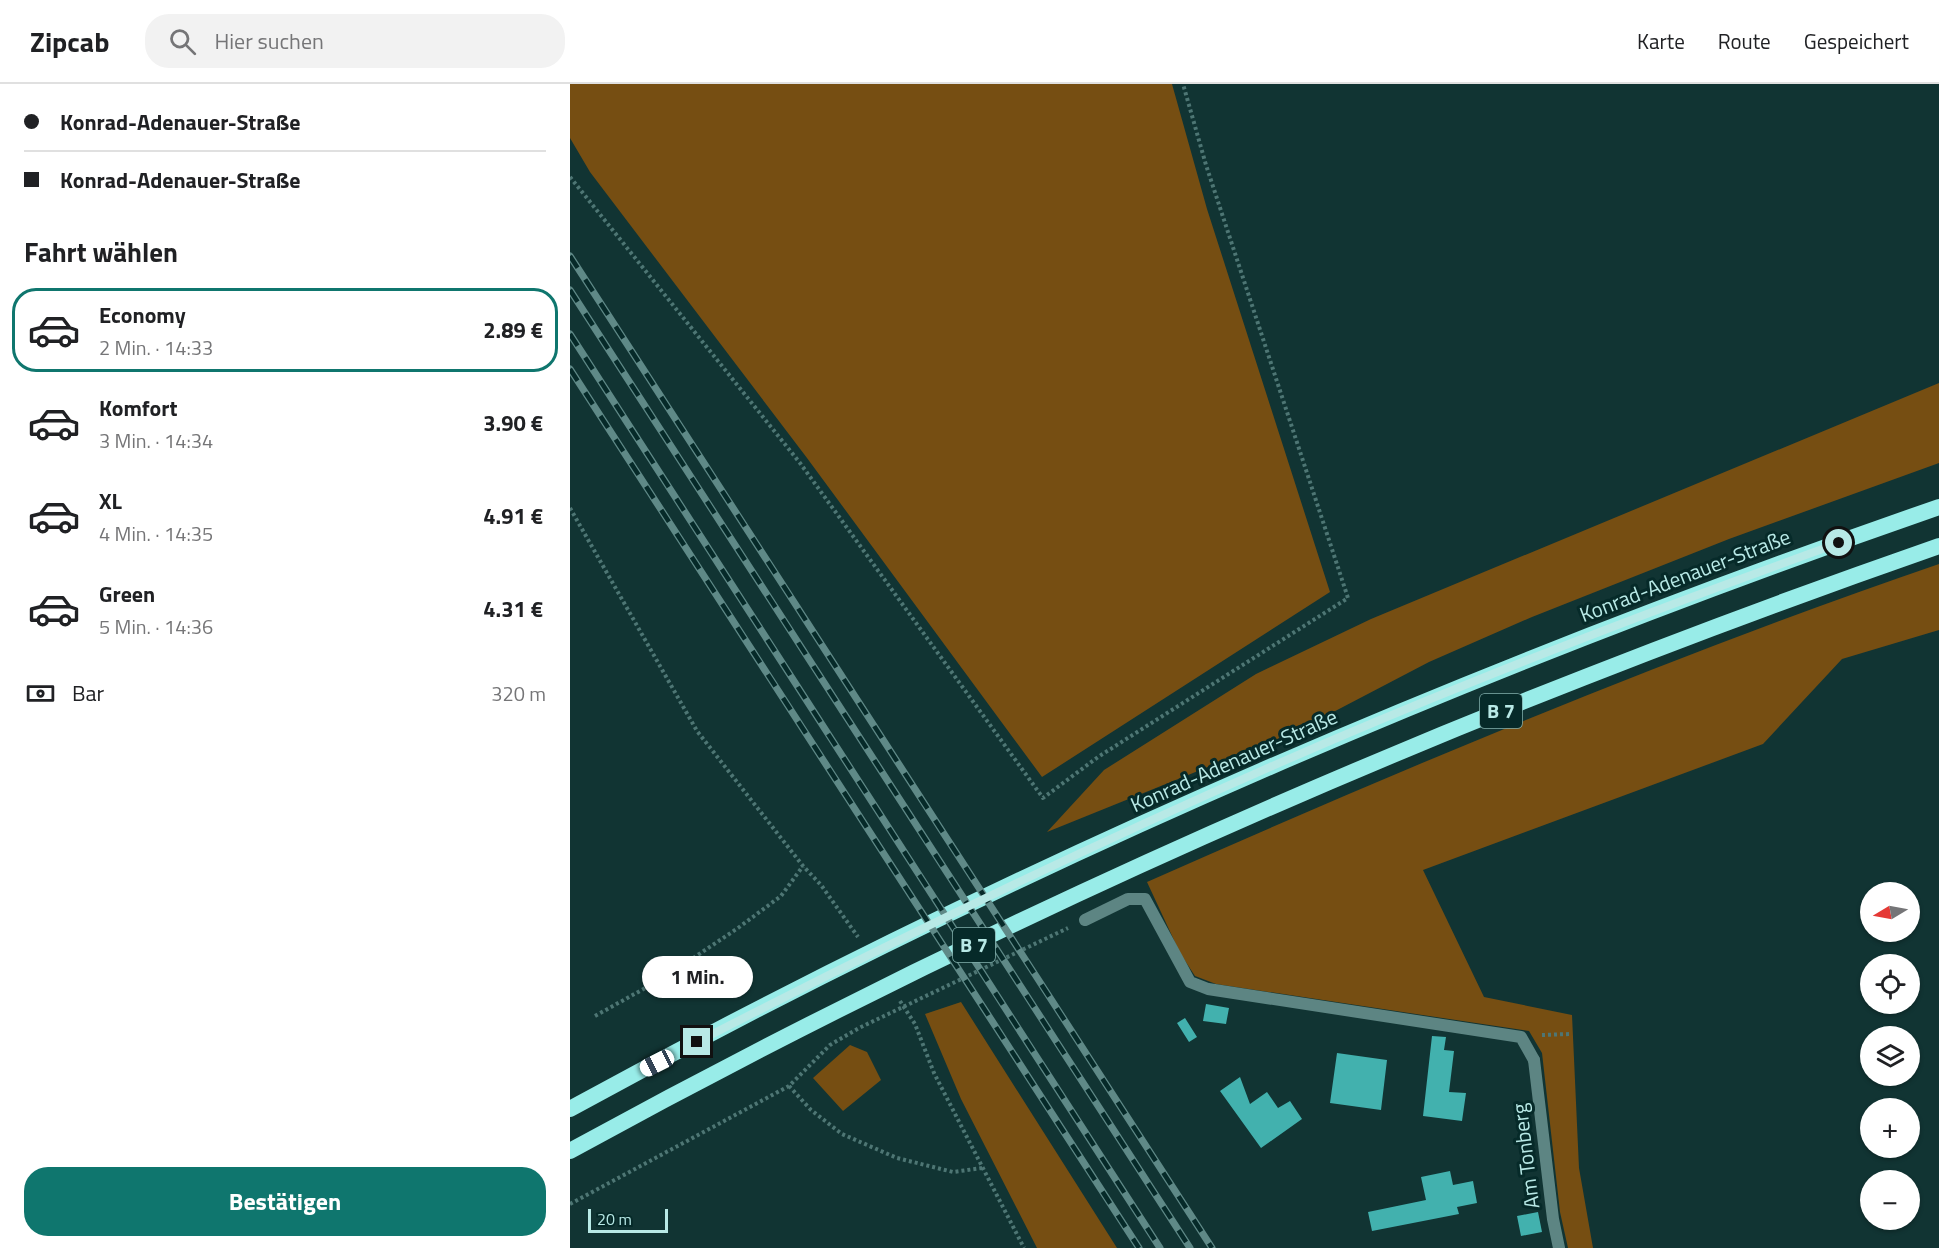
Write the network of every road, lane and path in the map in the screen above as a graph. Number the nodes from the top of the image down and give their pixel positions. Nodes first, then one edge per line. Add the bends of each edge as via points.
1 (1183, 84) edge
2 (570, 177) edge
3 (1939, 507) edge
4 (570, 508) edge
5 (1939, 546) edge
6 (803, 866) junction
7 (1085, 920) joint
8 (860, 953) junction
9 (896, 994) dead end
10 (596, 1016) dead end
11 (1570, 1034) dead end
12 (1526, 1044) junction
13 (789, 1086) junction
14 (570, 1109) edge
15 (570, 1151) edge
16 (982, 1168) junction
17 (570, 1204) edge
18 (1024, 1248) edge
19 (1559, 1248) edge

1 - 2 path via 1348,598 1098,757 1043,798 800,464
3 - 8 highway, Konrad-Adenauer-Straße / B 7 via 1474,681 1252,776
4 - 6 path via 697,731
5 - 15 highway, B 7 via 1772,604 1443,734 1071,898 878,991
6 - 8 path via 821,885
6 - 10 path via 781,896 738,928 665,977
7 - 12 street via 1128,899 1145,899 1190,982 1208,989 1521,1037
7 - 13 path via 892,1012 830,1046
8 - 14 highway, Konrad-Adenauer-Straße / B 7
9 - 16 path via 915,1024 934,1073
11 - 12 path via 1538,1036
12 - 19 street, Am Tonberg via 1534,1060
13 - 16 path via 811,1110 842,1134 897,1158 952,1172
13 - 17 path
16 - 18 path

